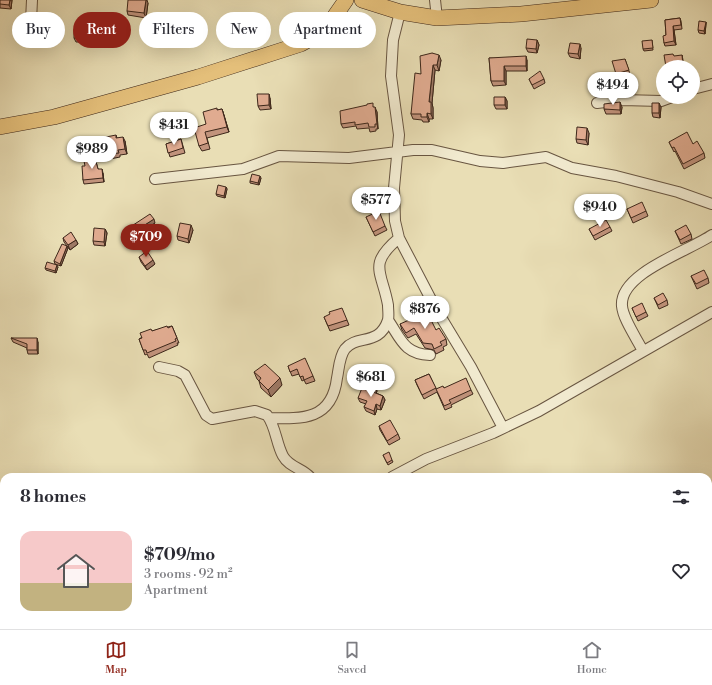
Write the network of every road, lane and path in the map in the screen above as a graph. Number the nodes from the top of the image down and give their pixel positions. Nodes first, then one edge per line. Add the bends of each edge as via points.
1 (32, 0) edge
2 (346, 0) edge
3 (362, 0) edge
4 (435, 0) edge
5 (651, 0) edge
6 (620, 1) edge
7 (394, 10) junction
8 (31, 12) edge
9 (437, 18) junction
10 (712, 84) edge
11 (700, 87) edge
12 (656, 101) edge
13 (598, 103) dead end
14 (0, 127) edge
15 (399, 152) junction
16 (154, 179) dead end
17 (712, 204) edge
18 (712, 235) edge
19 (399, 238) junction
20 (712, 312) edge
21 (388, 320) junction
22 (643, 351) junction
23 (430, 355) dead end
24 (159, 367) dead end
25 (269, 418) junction
26 (503, 428) junction
27 (304, 473) edge
28 (400, 473) edge

1 - 8 street
2 - 14 main road via 319,34 301,44 198,77 54,117
3 - 7 main road
4 - 9 street
5 - 6 main road
6 - 9 main road via 521,14
7 - 9 main road
7 - 15 street via 391,76
10 - 11 street
12 - 13 street via 622,100
15 - 16 street via 348,158 279,156 243,169
15 - 17 street via 432,150 480,161 503,163 546,158 572,168 616,176
15 - 19 street via 394,181 395,220
18 - 22 street via 650,268 628,286 622,308
19 - 21 street via 388,247 379,264 388,306
19 - 26 street
20 - 22 street
21 - 23 street via 407,348 418,355
21 - 25 street via 379,334 345,349 335,392 320,411 296,420
22 - 26 street via 557,402
24 - 25 street via 185,375 206,415 212,419 255,411 260,411
25 - 27 street via 283,455 290,464
26 - 28 street via 426,459

